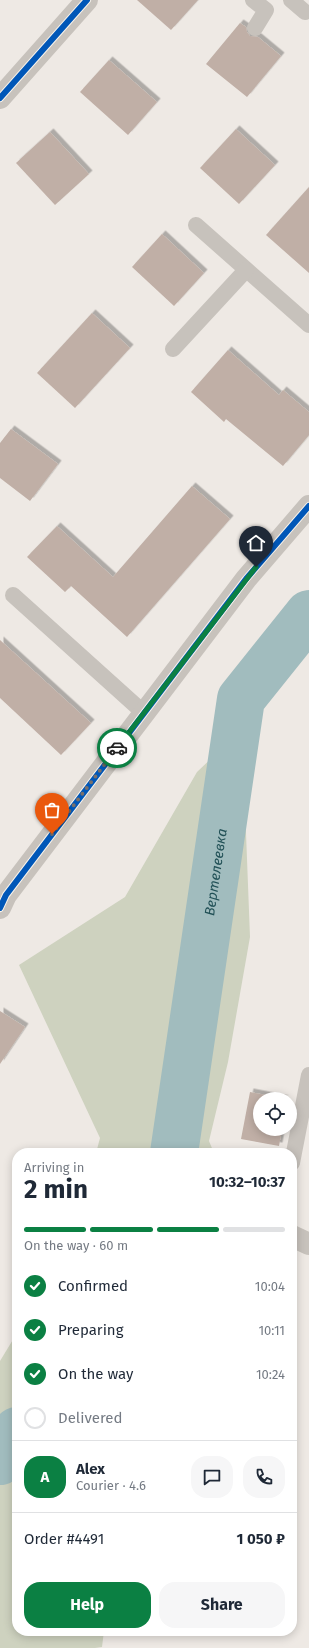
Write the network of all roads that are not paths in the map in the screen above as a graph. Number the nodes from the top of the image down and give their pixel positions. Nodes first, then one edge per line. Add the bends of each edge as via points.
1 (87, 0) edge
2 (253, 0) edge
3 (291, 0) edge
4 (304, 12) dead end
5 (255, 28) dead end
6 (0, 98) edge
7 (196, 225) dead end
8 (246, 270) junction
9 (309, 325) edge
10 (173, 349) dead end
11 (309, 506) edge
12 (13, 595) dead end
13 (144, 713) junction
14 (0, 908) edge
15 (309, 1075) edge
16 (295, 1148) edge
17 (297, 1238) edge
18 (309, 1244) edge

1 - 6 street
2 - 5 lane via 266,10
3 - 4 lane
7 - 8 lane
8 - 9 lane
8 - 10 lane
11 - 13 street via 246,579
12 - 13 lane
13 - 14 street via 6,895
15 - 16 lane
17 - 18 street

